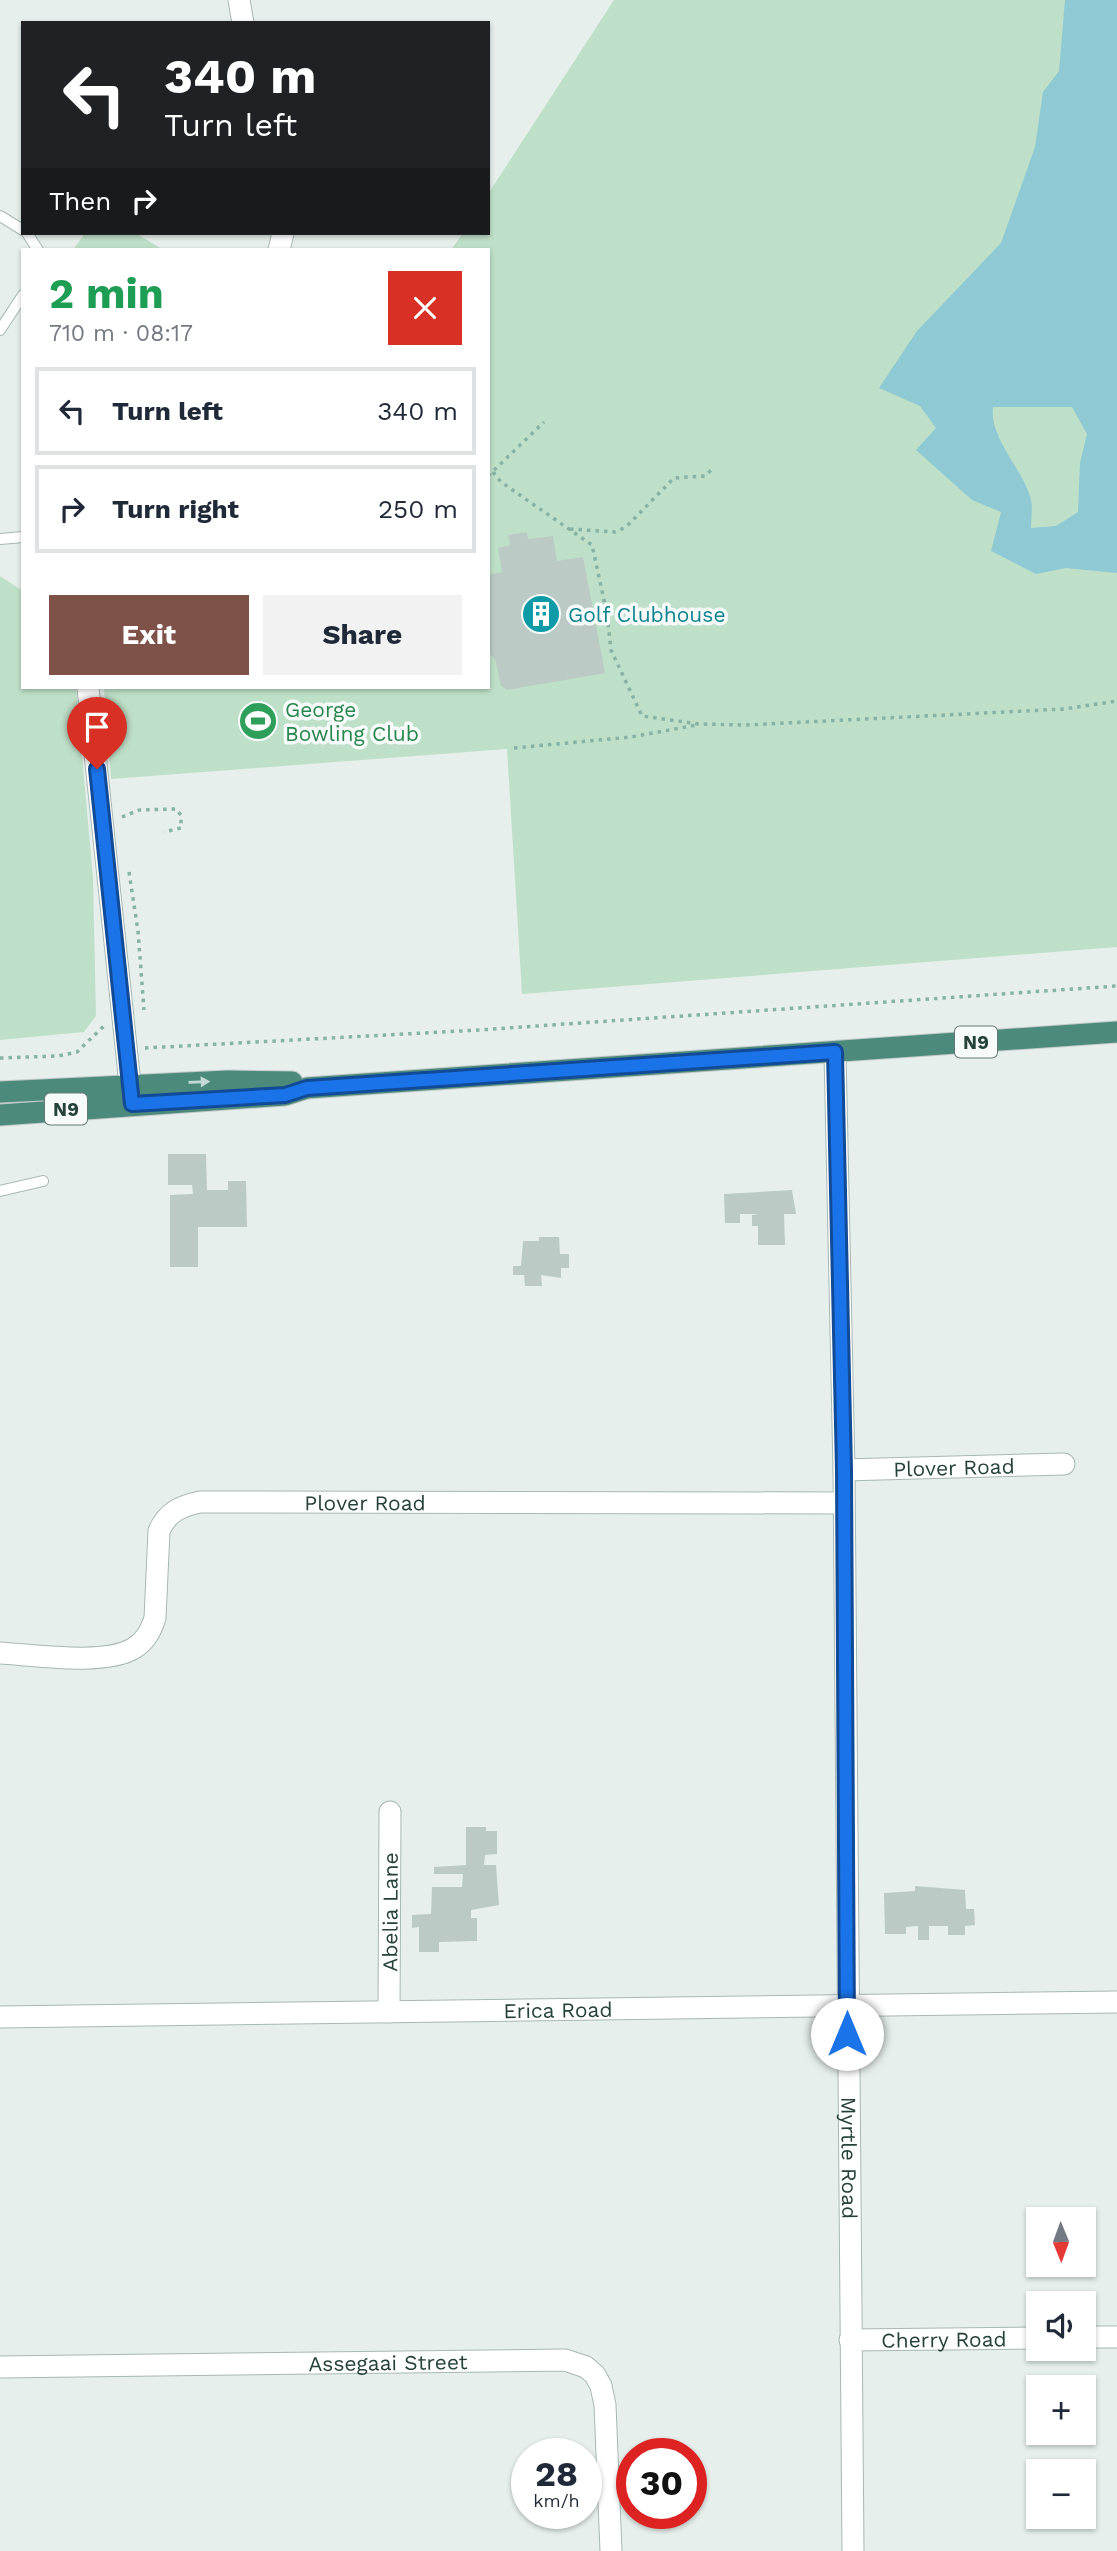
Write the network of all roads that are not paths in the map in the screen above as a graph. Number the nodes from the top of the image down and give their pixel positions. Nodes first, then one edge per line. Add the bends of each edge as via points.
1 (239, 0) edge
2 (243, 21) edge
3 (0, 216) edge
4 (21, 229) edge
5 (21, 298) edge
6 (0, 330) edge
7 (21, 537) edge
8 (0, 539) edge
9 (88, 689) edge
10 (1117, 1032) edge
11 (835, 1052) junction
12 (0, 1092) edge
13 (132, 1094) junction
14 (0, 1115) edge
15 (43, 1181) dead end
16 (0, 1191) edge
17 (1065, 1464) dead end
18 (844, 1470) junction
19 (844, 1503) junction
20 (0, 1653) edge
21 (390, 1812) dead end
22 (1117, 2002) edge
23 (847, 2006) junction
24 (389, 2012) junction
25 (0, 2017) edge
26 (1096, 2337) edge
27 (1117, 2337) edge
28 (1026, 2338) edge
29 (850, 2340) junction
30 (0, 2367) edge
31 (611, 2551) edge
32 (853, 2551) edge

1 - 2 street
3 - 4 lane
5 - 6 lane
7 - 8 lane
9 - 13 street
10 - 11 highway, N9
11 - 13 highway, N9 via 307,1088 294,1082
11 - 18 street, Myrtle Road
12 - 13 highway, N9
13 - 14 highway, N9
15 - 16 lane
17 - 18 street, Plover Road
18 - 19 street, Myrtle Road
19 - 20 street, Plover Road via 200,1502 177,1509 159,1531 155,1618 133,1650 99,1657
19 - 23 street, Myrtle Road
21 - 24 street, Abelia Lane
22 - 23 street, Erica Road
23 - 24 street, Erica Road
23 - 29 street, Myrtle Road
24 - 25 street, Erica Road
26 - 27 street
28 - 29 street, Cherry Road
29 - 32 street, Myrtle Road
30 - 31 street, Assegaai Street via 490,2358 576,2362 595,2375 603,2396

